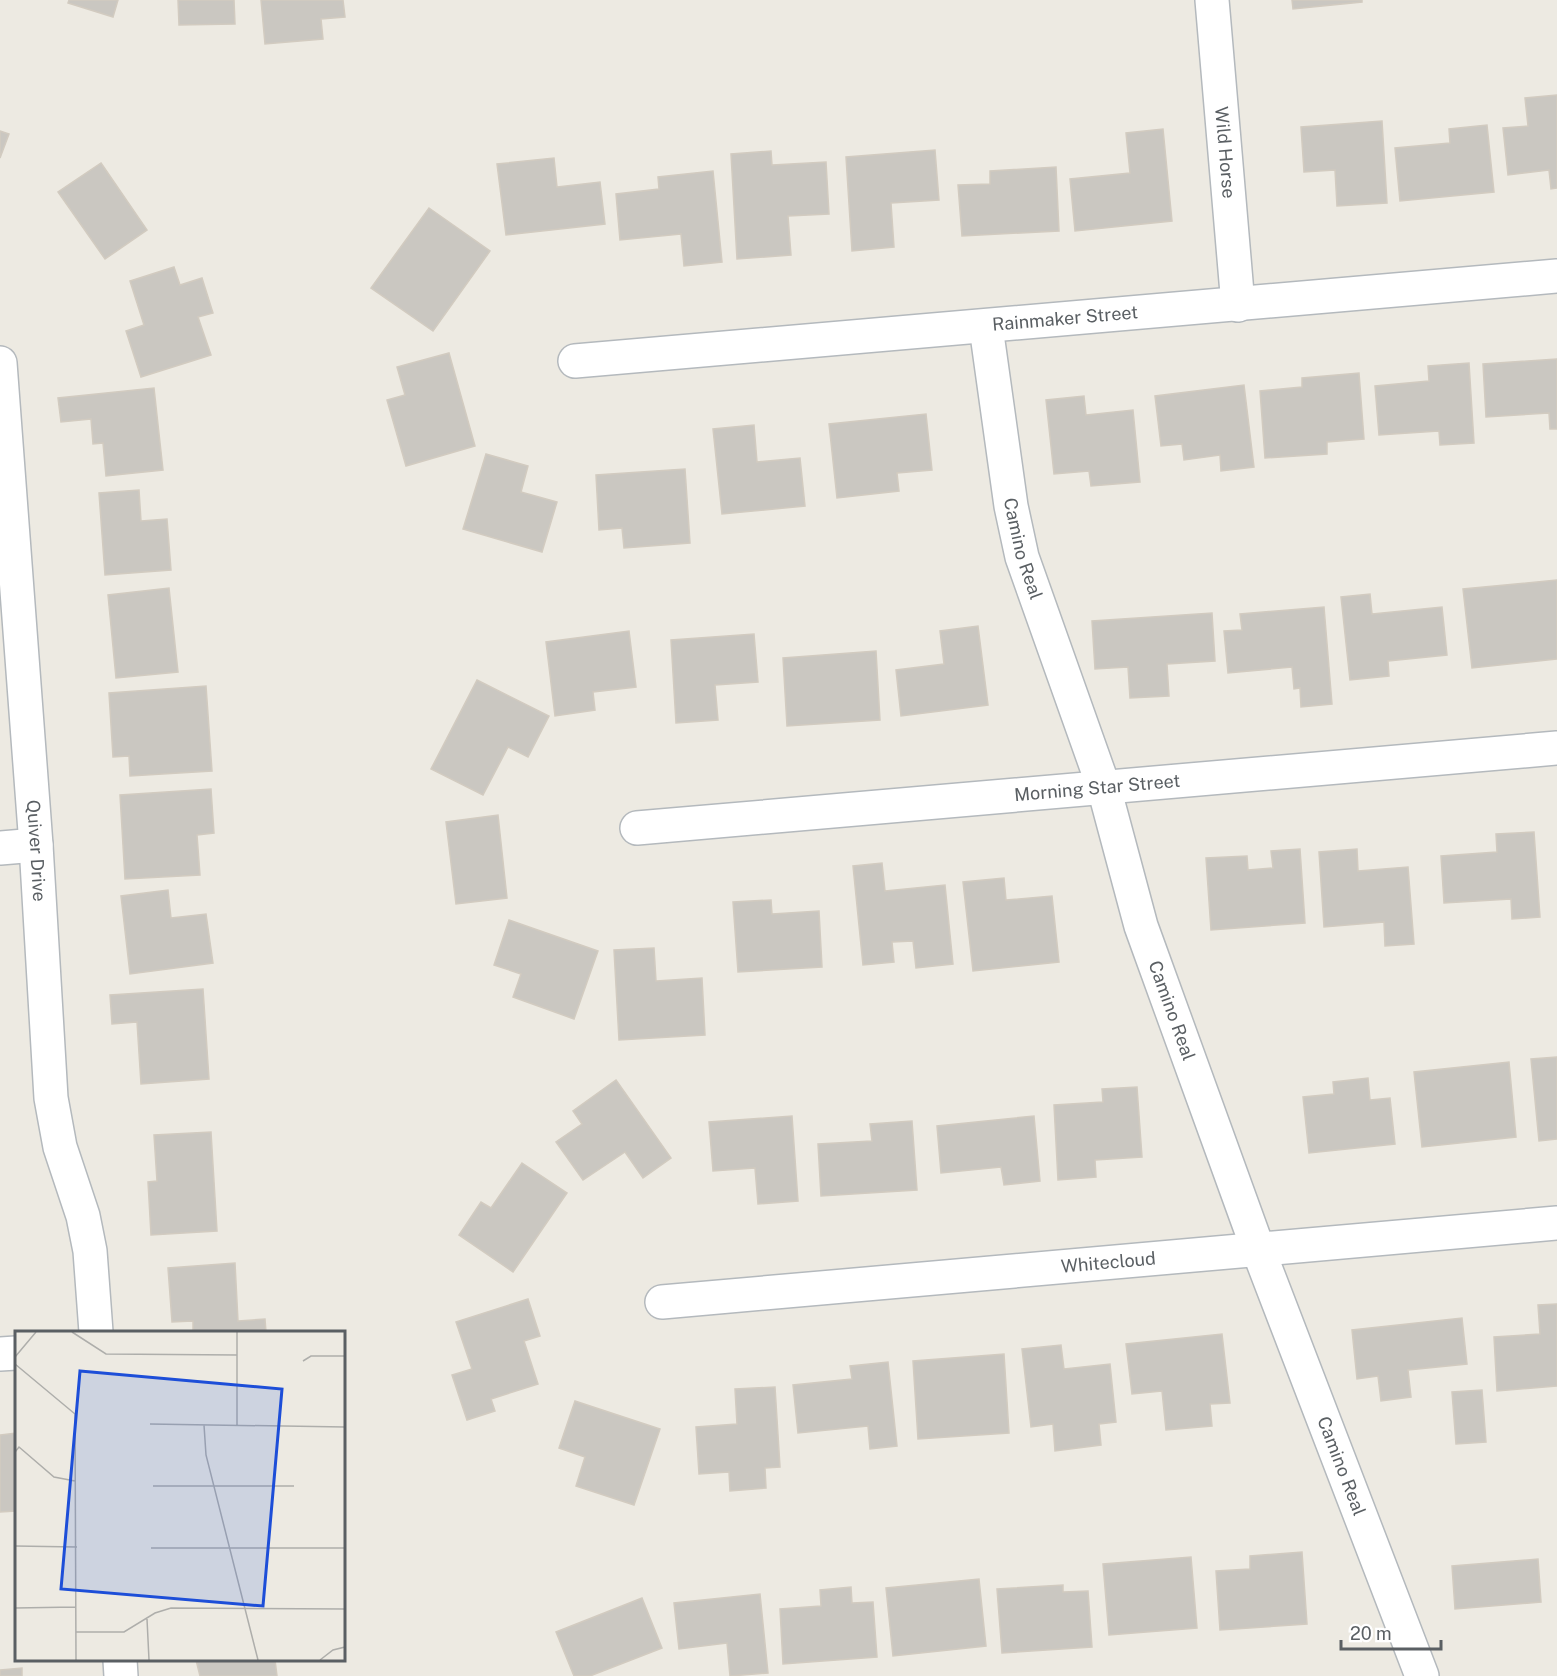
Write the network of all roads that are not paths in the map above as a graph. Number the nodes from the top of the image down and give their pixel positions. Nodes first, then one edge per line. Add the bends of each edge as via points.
1 (1212, 0) edge
2 (1557, 276) edge
3 (1238, 304) junction
4 (986, 327) junction
5 (575, 362) dead end
6 (0, 363) edge
7 (1557, 748) edge
8 (1104, 788) junction
9 (637, 828) dead end
10 (36, 845) junction
11 (0, 848) edge
12 (1557, 1223) edge
13 (1258, 1249) junction
14 (662, 1302) dead end
15 (96, 1331) edge
16 (15, 1353) edge
17 (0, 1354) edge
18 (120, 1661) edge
19 (121, 1676) edge
20 (1422, 1676) edge

1 - 3 street, Wild Horse
2 - 3 street, Rainmaker Street
3 - 4 street, Rainmaker Street
4 - 5 street, Rainmaker Street
4 - 8 street, Camino Real via 1022,557
6 - 10 street, Quiver Drive
7 - 8 street, Morning Star Street
8 - 9 street, Morning Star Street
8 - 13 street, Camino Real via 1141,926
10 - 11 street
10 - 15 street, Quiver Drive via 51,1098 60,1148 83,1216 90,1251
12 - 13 street, Whitecloud
13 - 14 street, Whitecloud
13 - 20 street, Camino Real
16 - 17 street
18 - 19 street

